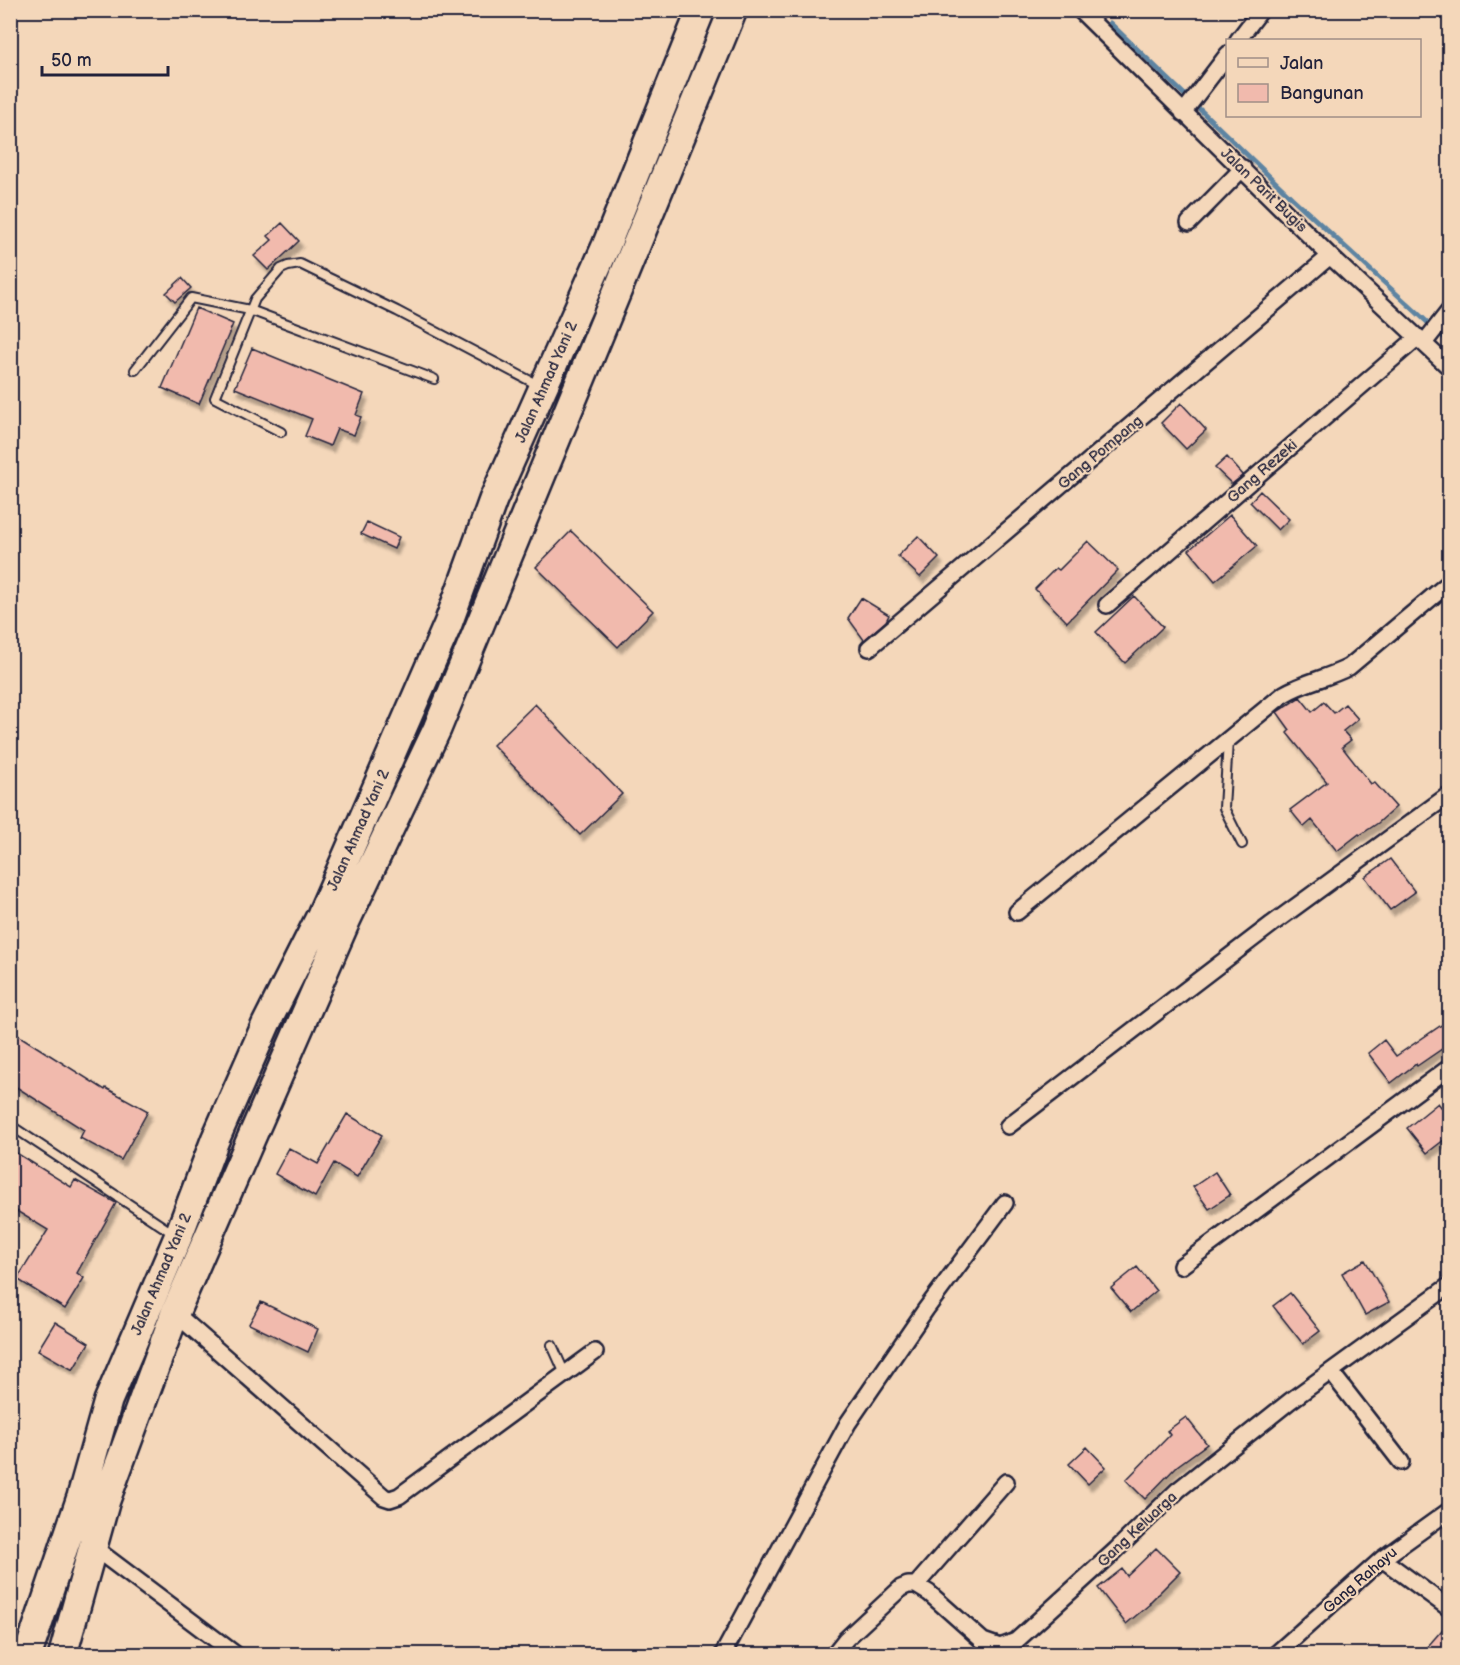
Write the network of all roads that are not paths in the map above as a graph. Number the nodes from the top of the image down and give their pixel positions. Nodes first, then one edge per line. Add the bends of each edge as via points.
1 (1080, 10) edge
2 (1261, 10) edge
3 (701, 11) edge
4 (730, 19) edge
5 (1239, 39) edge
6 (1226, 55) edge
7 (1183, 112) junction
8 (1242, 168) junction
9 (1189, 223) dead end
10 (1330, 256) junction
11 (250, 310) junction
12 (1449, 310) edge
13 (1421, 340) junction
14 (1449, 368) edge
15 (135, 370) dead end
16 (434, 379) dead end
17 (544, 388) junction
18 (281, 432) dead end
19 (1449, 582) edge
20 (1107, 605) dead end
21 (869, 648) dead end
22 (1228, 739) junction
23 (1449, 794) edge
24 (1242, 844) dead end
25 (1017, 912) dead end
26 (1449, 1067) edge
27 (10, 1125) edge
28 (1008, 1126) dead end
29 (1005, 1203) dead end
30 (178, 1237) junction
31 (1181, 1266) dead end
32 (1449, 1285) edge
33 (175, 1313) junction
34 (552, 1345) dead end
35 (595, 1352) dead end
36 (1331, 1372) junction
37 (565, 1374) junction
38 (1401, 1462) dead end
39 (1006, 1482) dead end
40 (1449, 1510) edge
41 (93, 1547) junction
42 (1382, 1559) junction
43 (916, 1585) junction
44 (1449, 1609) edge
45 (1003, 1651) edge
46 (28, 1654) edge
47 (63, 1654) edge
48 (235, 1654) edge
49 (723, 1654) edge
50 (834, 1654) edge
51 (1275, 1654) edge

1 - 7 street, Jalan Parit Bugis
2 - 5 street
3 - 4 highway
3 - 17 highway, Jalan Ahmad Yani 2
4 - 33 highway, Jalan Ahmad Yani 2 via 437,729 346,921
6 - 7 street
7 - 8 street, Jalan Parit Bugis
8 - 9 street
8 - 10 street, Jalan Parit Bugis
10 - 13 street, Jalan Parit Bugis
10 - 21 street, Gang Pompang
11 - 15 lane via 191,298
11 - 16 lane
11 - 17 lane via 255,298 280,269 300,264
11 - 18 lane via 215,398
12 - 13 street, Gang Rezeki
13 - 14 street, Jalan Parit Bugis
13 - 20 street, Gang Rezeki
17 - 30 highway, Jalan Ahmad Yani 2 via 493,500 444,634 321,915 224,1119
19 - 22 street via 1349,667 1295,687
22 - 24 lane via 1224,808
22 - 25 street
23 - 28 street
26 - 31 street
27 - 30 lane
29 - 49 street via 848,1423
30 - 46 highway, Jalan Ahmad Yani 2 via 108,1401 81,1497
32 - 36 street, Gang Keluarga
33 - 37 street via 390,1500
33 - 41 highway, Jalan Ahmad Yani 2 via 106,1500
34 - 37 lane
35 - 37 street
36 - 38 street
36 - 45 street, Gang Keluarga via 1178,1490
39 - 43 street
40 - 42 street, Gang Rahayu
41 - 47 highway, Jalan Ahmad Yani 2
41 - 48 street
42 - 44 street
42 - 51 street, Gang Rahayu
43 - 45 street, Gang Keluarga via 982,1641
43 - 50 street via 901,1588

